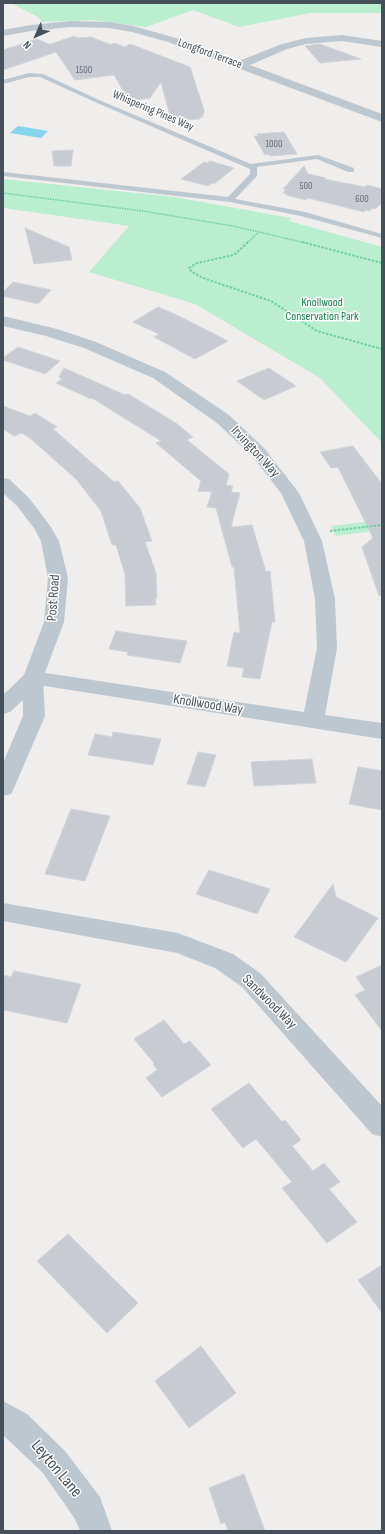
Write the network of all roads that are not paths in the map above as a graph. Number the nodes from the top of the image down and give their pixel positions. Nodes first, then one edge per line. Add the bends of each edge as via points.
1 (3, 33) edge
2 (382, 44) edge
3 (239, 65) junction
4 (3, 82) edge
5 (382, 118) edge
6 (251, 166) junction
7 (351, 170) dead end
8 (3, 174) edge
9 (230, 200) junction
10 (382, 236) edge
11 (3, 321) edge
12 (3, 483) edge
13 (33, 678) junction
14 (3, 707) edge
15 (313, 720) junction
16 (382, 731) edge
17 (3, 788) edge
18 (3, 912) edge
19 (382, 1125) edge
20 (3, 1417) edge
21 (96, 1531) edge

1 - 3 street, Longford Terrace via 71,24 124,27 172,40
2 - 3 street via 342,38 306,41 283,47
3 - 5 street, Longford Terrace
4 - 6 lane, Whispering Pines Way via 29,75 41,75
6 - 7 lane via 318,157
6 - 9 lane via 254,168 254,174
8 - 9 lane
9 - 10 lane via 302,214
11 - 15 street, Irvington Way via 51,332 90,345 159,375 223,419 258,452 280,479 290,493 313,541 326,599 327,648
12 - 13 street, Post Road via 24,502 42,527 50,541 58,578 54,622
13 - 14 street
13 - 15 street, Knollwood Way
13 - 17 street via 34,716
15 - 16 street, Knollwood Way
18 - 19 street, Sandwood Way via 178,943 224,961 251,980
20 - 21 street, Leyton Lane via 16,1425 54,1462 88,1509

